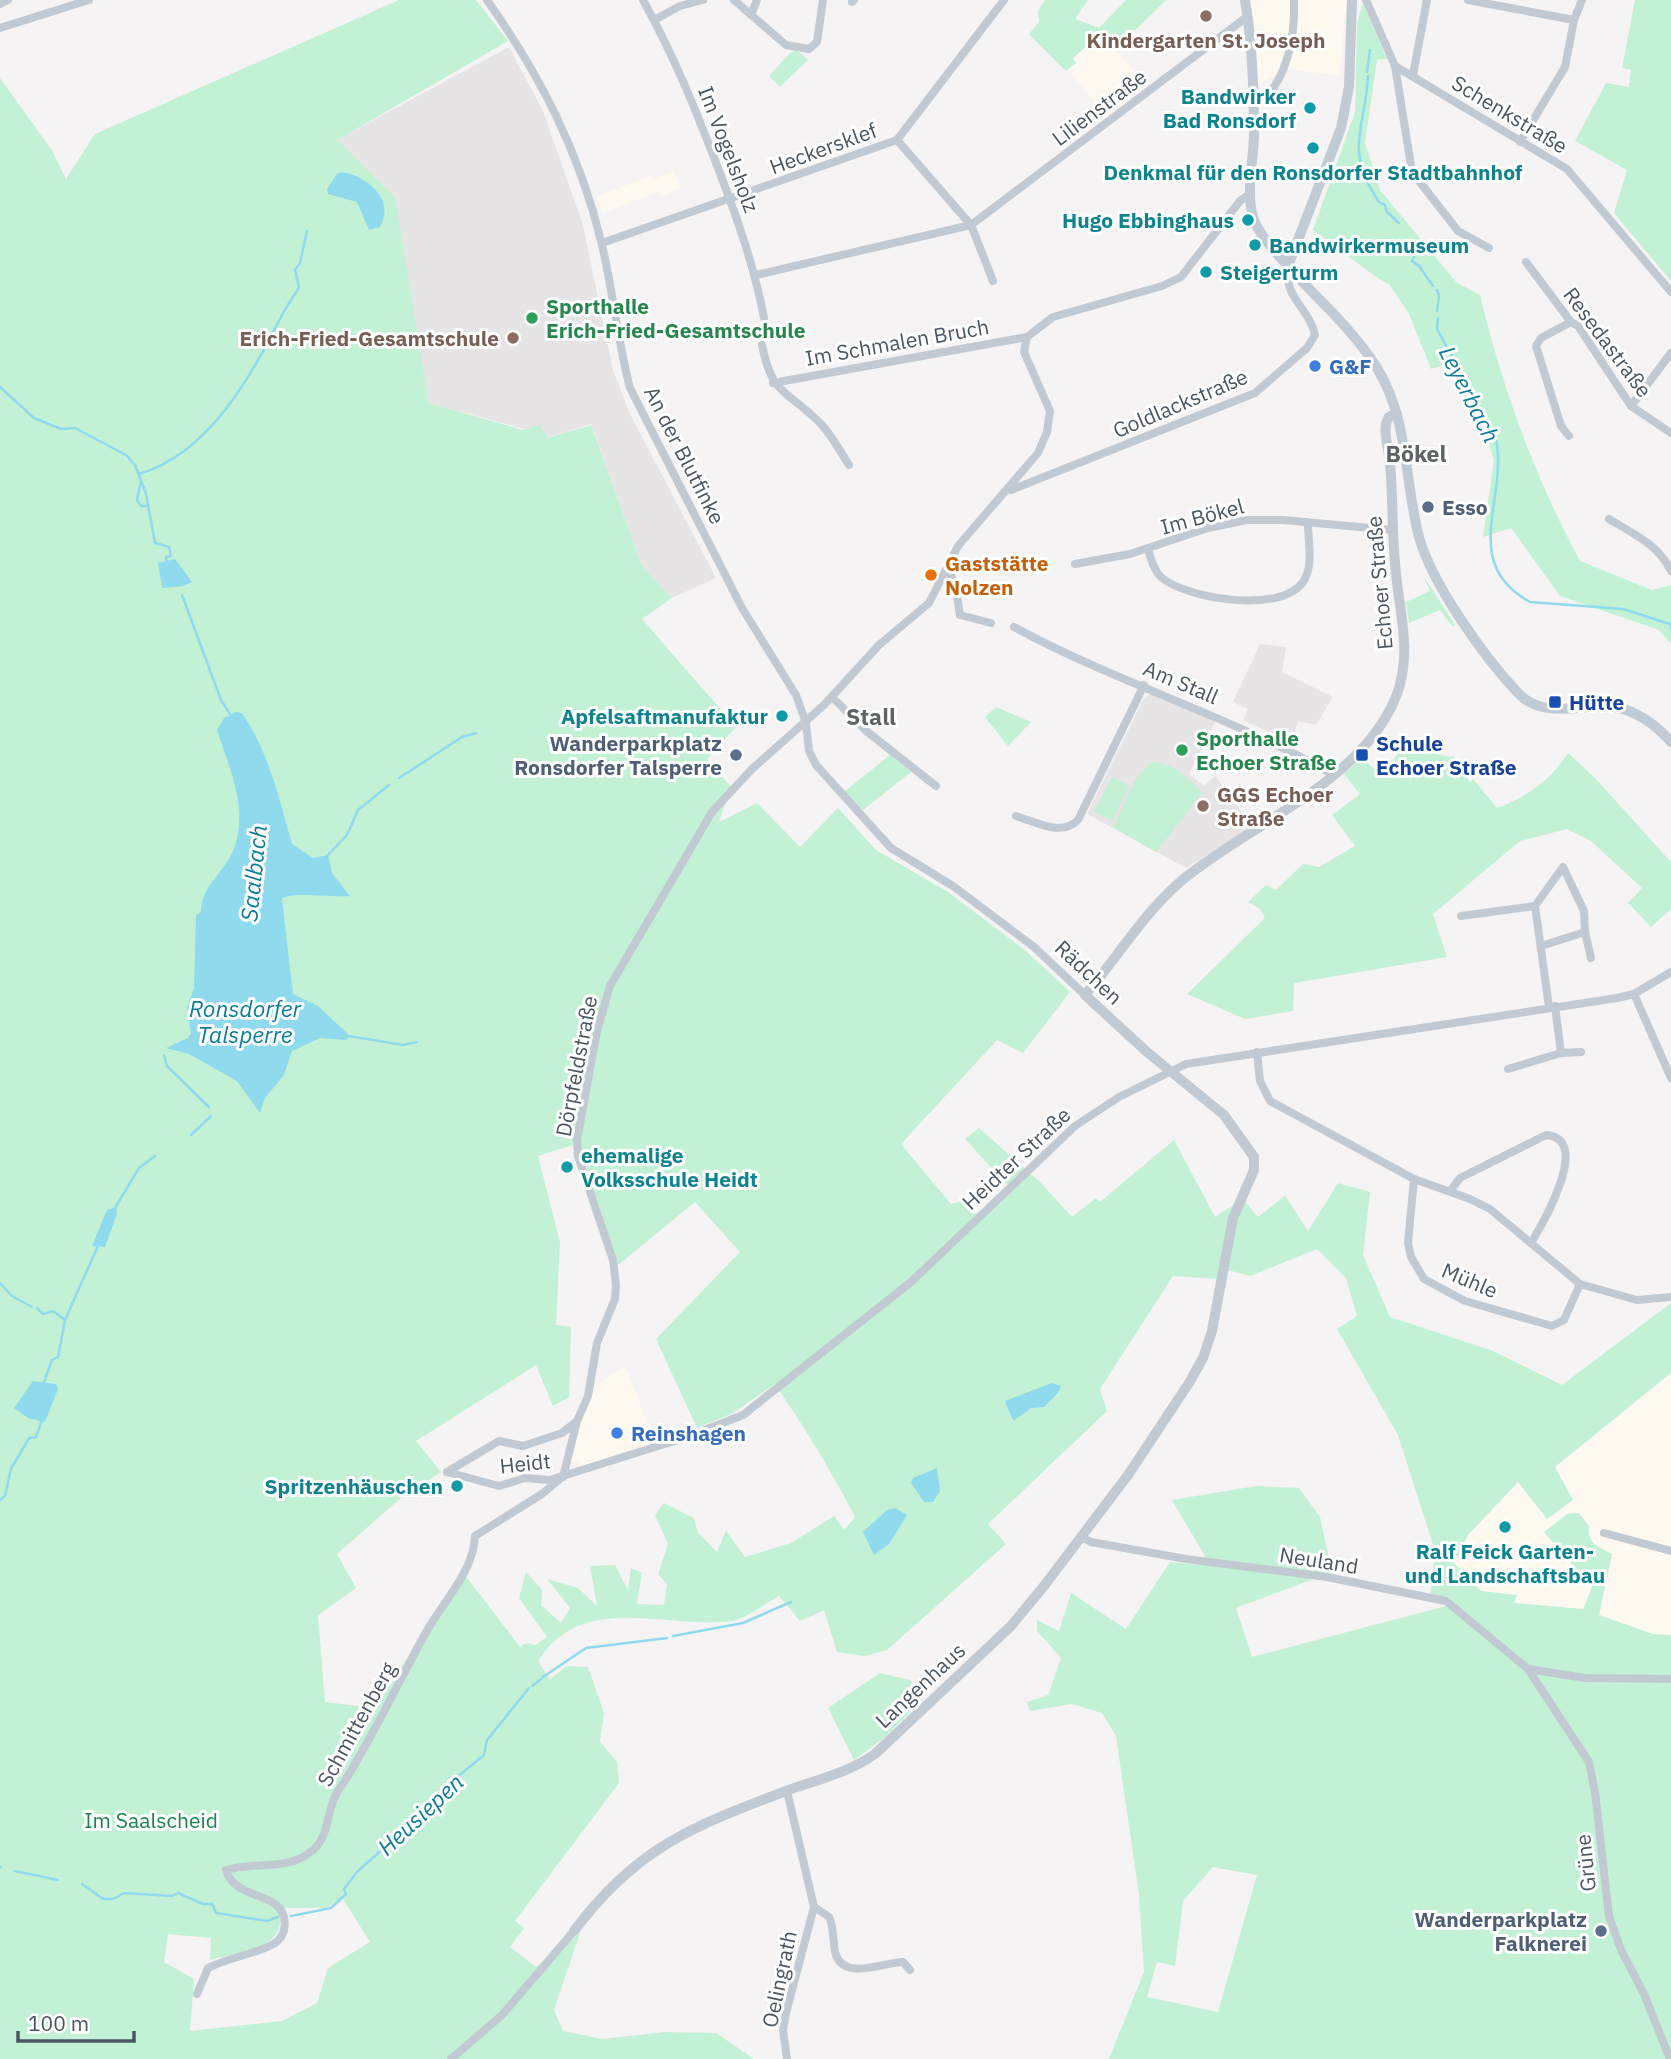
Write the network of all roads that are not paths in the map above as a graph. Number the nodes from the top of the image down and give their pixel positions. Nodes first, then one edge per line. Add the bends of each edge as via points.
1 (8, 0) edge
2 (89, 0) edge
3 (487, 0) edge
4 (643, 0) edge
5 (703, 0) edge
6 (734, 0) edge
7 (757, 0) edge
8 (823, 0) edge
9 (1004, 0) edge
10 (1245, 0) edge
11 (1294, 0) edge
12 (1352, 0) edge
13 (1366, 0) edge
14 (1427, 0) edge
15 (1468, 0) edge
16 (1582, 0) edge
17 (0, 4) edge
18 (751, 15) junction
19 (1248, 16) junction
20 (654, 20) junction
21 (1574, 20) junction
22 (0, 28) edge
23 (1395, 66) junction
24 (1413, 75) junction
25 (1266, 98) dead end
26 (897, 140) junction
27 (1520, 142) junction
28 (1251, 193) junction
29 (730, 200) junction
30 (971, 225) junction
31 (602, 243) junction
32 (1489, 248) dead end
33 (1526, 262) dead end
34 (1288, 266) junction
35 (756, 275) junction
36 (993, 281) dead end
37 (1671, 292) edge
38 (764, 317) dead end
39 (1571, 322) junction
40 (1027, 337) junction
41 (762, 345) dead end
42 (1671, 353) edge
43 (773, 383) junction
44 (1631, 406) junction
45 (1398, 414) junction
46 (1671, 433) edge
47 (1569, 436) dead end
48 (849, 465) dead end
49 (1008, 491) junction
50 (1609, 519) dead end
51 (1308, 524) junction
52 (1392, 530) junction
53 (1148, 549) junction
54 (1075, 564) dead end
55 (947, 568) junction
56 (1671, 571) edge
57 (991, 623) dead end
58 (1014, 627) dead end
59 (1144, 685) junction
60 (832, 697) junction
61 (806, 723) junction
62 (1671, 742) edge
63 (1332, 774) junction
64 (936, 786) dead end
65 (1016, 816) dead end
66 (1535, 906) junction
67 (1461, 916) dead end
68 (1585, 933) junction
69 (1541, 946) junction
70 (1591, 958) dead end
71 (1671, 972) edge
72 (1634, 994) junction
73 (1085, 995) junction
74 (1552, 1007) junction
75 (1257, 1052) junction
76 (1581, 1052) dead end
77 (1561, 1054) junction
78 (1508, 1069) dead end
79 (1170, 1071) junction
80 (1671, 1078) edge
81 (1414, 1179) junction
82 (1450, 1191) junction
83 (1531, 1243) junction
84 (1580, 1284) junction
85 (1221, 1290) joint
86 (1671, 1297) edge
87 (578, 1421) junction
88 (564, 1477) junction
89 (1604, 1533) dead end
90 (475, 1536) joint
91 (1081, 1536) junction
92 (1671, 1550) edge
93 (1528, 1669) junction
94 (1671, 1679) edge
95 (787, 1791) junction
96 (814, 1907) junction
97 (574, 1931) joint
98 (910, 1970) dead end
99 (197, 1994) dead end
100 (451, 2059) edge
101 (787, 2059) edge
102 (1670, 2059) edge

1 - 17 street
2 - 22 street
3 - 31 street, An der Blutfinke via 525,53 569,137
4 - 20 street, Im Vogelsholz
5 - 20 street
6 - 18 street
7 - 18 street
8 - 18 street via 817,42 809,49 786,45
9 - 26 street, Heckersklef
10 - 19 main road
11 - 25 street via 1290,52
12 - 34 main road via 1349,87 1341,128
13 - 23 street
14 - 24 street
15 - 21 street
16 - 21 street
19 - 28 main road via 1254,94
19 - 30 street, Lilienstraße
20 - 29 street, Im Vogelsholz via 676,58
21 - 27 street via 1565,67
23 - 24 street, Schenkstraße
23 - 32 street via 1412,172 1458,231
24 - 27 street, Schenkstraße
26 - 29 street, Heckersklef
26 - 30 street, Heckersklef
27 - 37 street, Schenkstraße via 1567,169
28 - 34 main road via 1255,223
28 - 40 street via 1181,277 1053,317
29 - 31 street, Heckersklef
29 - 35 street, Im Vogelsholz
30 - 35 street, Lilienstraße
30 - 36 street
31 - 61 street, An der Blutfinke via 630,388 742,608 796,695
33 - 39 street, Resedastraße
34 - 45 main road via 1363,349
34 - 49 street, Goldlackstraße via 1288,288 1315,335 1307,348 1255,393
35 - 38 street, Im Vogelsholz
39 - 44 street, Resedastraße
39 - 47 street via 1541,338 1536,346
40 - 43 street, Im Schmalen Bruch
40 - 49 street, Dörpfeldstraße via 1024,352 1045,395 1049,418 1038,453
41 - 43 street
42 - 44 street
43 - 48 street via 818,420
44 - 46 street, Resedastraße
45 - 52 street, Echoer Straße via 1389,417 1384,427 1392,484
45 - 62 main road via 1415,521 1426,556 1457,612 1516,691 1547,709 1604,706 1627,711 1652,723
49 - 55 street, Dörpfeldstraße via 958,546
50 - 56 street via 1648,543
51 - 52 street, Im Bökel
51 - 53 street, Im Bökel via 1248,520
51 - 53 street, Im Bökel via 1309,561 1304,580 1291,593 1272,600 1215,596 1174,584 1160,576
52 - 63 street, Echoer Straße via 1406,649 1402,678 1396,697 1372,734
53 - 54 street, Im Bökel
55 - 57 street via 960,615
55 - 60 street, Dörpfeldstraße via 929,603 879,645
58 - 59 street, Am Stall
59 - 63 street, Am Stall via 1286,748
59 - 65 street via 1078,820 1072,826 1053,828
60 - 61 street, Dörpfeldstraße
60 - 64 street
61 - 73 street, Rädchen via 809,751 816,765 891,849 953,886 1034,947
61 - 87 street, Dörpfeldstraße via 712,812 610,986 588,1073 577,1150 613,1261 615,1300 597,1343 588,1396
63 - 73 street, Echoer Straße via 1264,827 1178,884
66 - 67 street
66 - 68 street via 1563,867 1584,911
66 - 69 street
68 - 69 street
68 - 70 street
69 - 74 street
71 - 72 street, Heidter Straße
72 - 74 street, Heidter Straße
72 - 80 street
73 - 79 street, Rädchen
74 - 75 street, Heidter Straße
74 - 77 street
75 - 79 street, Heidter Straße
75 - 81 street via 1261,1081 1270,1101
76 - 77 street
77 - 78 street
79 - 85 street, Rädchen via 1224,1115 1254,1157 1254,1170 1233,1217
79 - 88 street, Heidter Straße via 1075,1126 911,1282 743,1415
81 - 82 street
81 - 84 street, Mühle via 1408,1243 1416,1268 1435,1287 1465,1301 1552,1326 1564,1320
82 - 83 street via 1490,1209
82 - 83 street via 1460,1178 1545,1135 1554,1136 1564,1150 1563,1177 1557,1199
83 - 84 street
84 - 86 street via 1637,1300
85 - 91 street, Langenhaus via 1198,1367 1128,1475
87 - 88 street, Dörpfeldstraße
87 - 88 street, Heidt via 562,1433 523,1446 499,1441 447,1472 499,1486 525,1478
88 - 90 street, Heidt
89 - 92 street
90 - 99 street, Schmittenberg via 471,1558 335,1797 317,1846 289,1863 226,1870 234,1884 280,1906 285,1916 282,1937 267,1948 208,1968
91 - 93 street, Neuland via 1124,1548 1327,1577 1446,1601
91 - 95 street, Langenhaus via 1011,1626 875,1754 853,1768
93 - 94 street via 1585,1678
93 - 102 street, Grüne via 1589,1762 1609,1916
95 - 96 street, Oelingrath
95 - 97 street, Langenhaus via 657,1847 614,1883
96 - 98 street, Oelingrath via 829,1917 836,1956 843,1964 866,1968 903,1962
96 - 101 street, Oelingrath via 786,2013
97 - 100 street, Langenhaus via 484,2034

